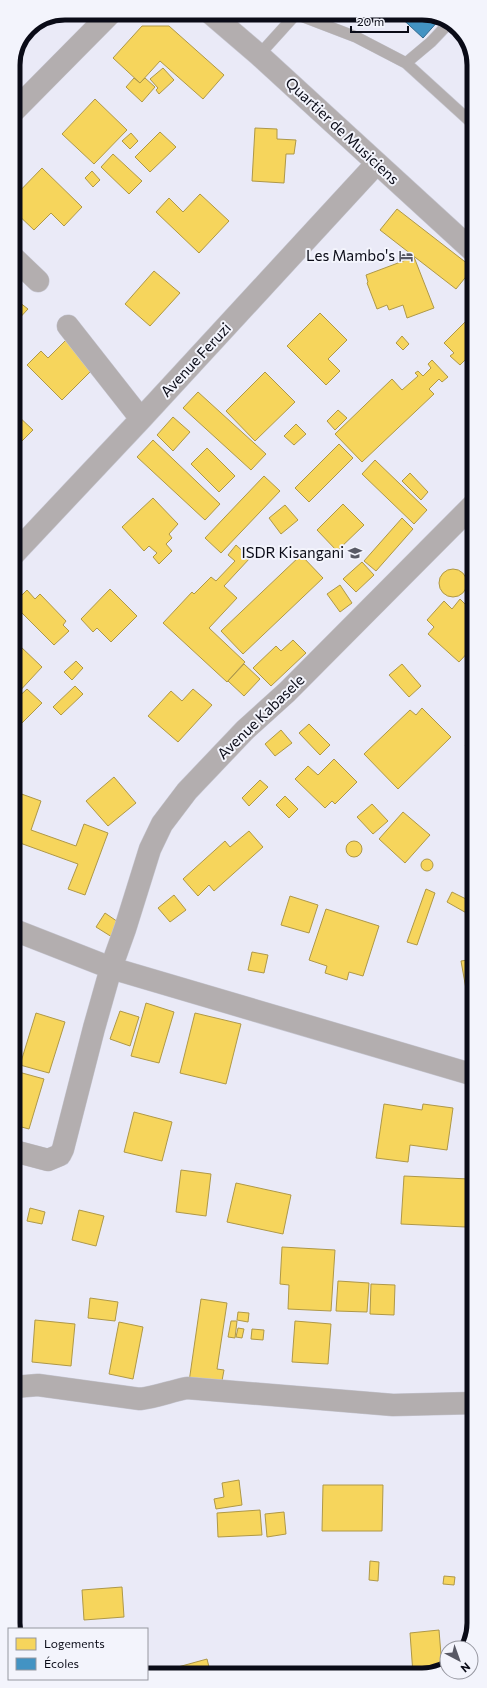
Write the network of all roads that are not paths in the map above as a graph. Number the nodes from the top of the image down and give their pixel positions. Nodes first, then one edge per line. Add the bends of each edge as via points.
1 (104, 20) edge
2 (218, 20) edge
3 (291, 20) edge
4 (312, 20) edge
5 (445, 27) edge
6 (259, 55) junction
7 (406, 63) junction
8 (20, 105) edge
9 (467, 119) edge
10 (377, 163) junction
11 (467, 246) edge
12 (20, 264) edge
13 (38, 281) dead end
14 (68, 326) dead end
15 (141, 419) junction
16 (467, 511) edge
17 (20, 548) edge
18 (20, 932) edge
19 (111, 968) junction
20 (467, 1073) edge
21 (20, 1153) edge
22 (20, 1386) edge
23 (467, 1403) edge

1 - 8 street
2 - 6 street, Quartier de Musiciens
3 - 6 lane
4 - 7 lane via 356,37
5 - 7 lane
6 - 10 street, Quartier de Musiciens
7 - 9 lane
10 - 11 street, Quartier de Musiciens
10 - 15 street, Avenue Feruzi
12 - 13 street
14 - 15 street
15 - 17 street, Avenue Feruzi
16 - 19 street, Avenue Kabasele via 187,791 162,824 150,849
18 - 19 street
19 - 20 street
19 - 21 street, Avenue Kabasele via 64,1149 60,1155 48,1160
22 - 23 street via 38,1385 140,1399 187,1388 393,1405

